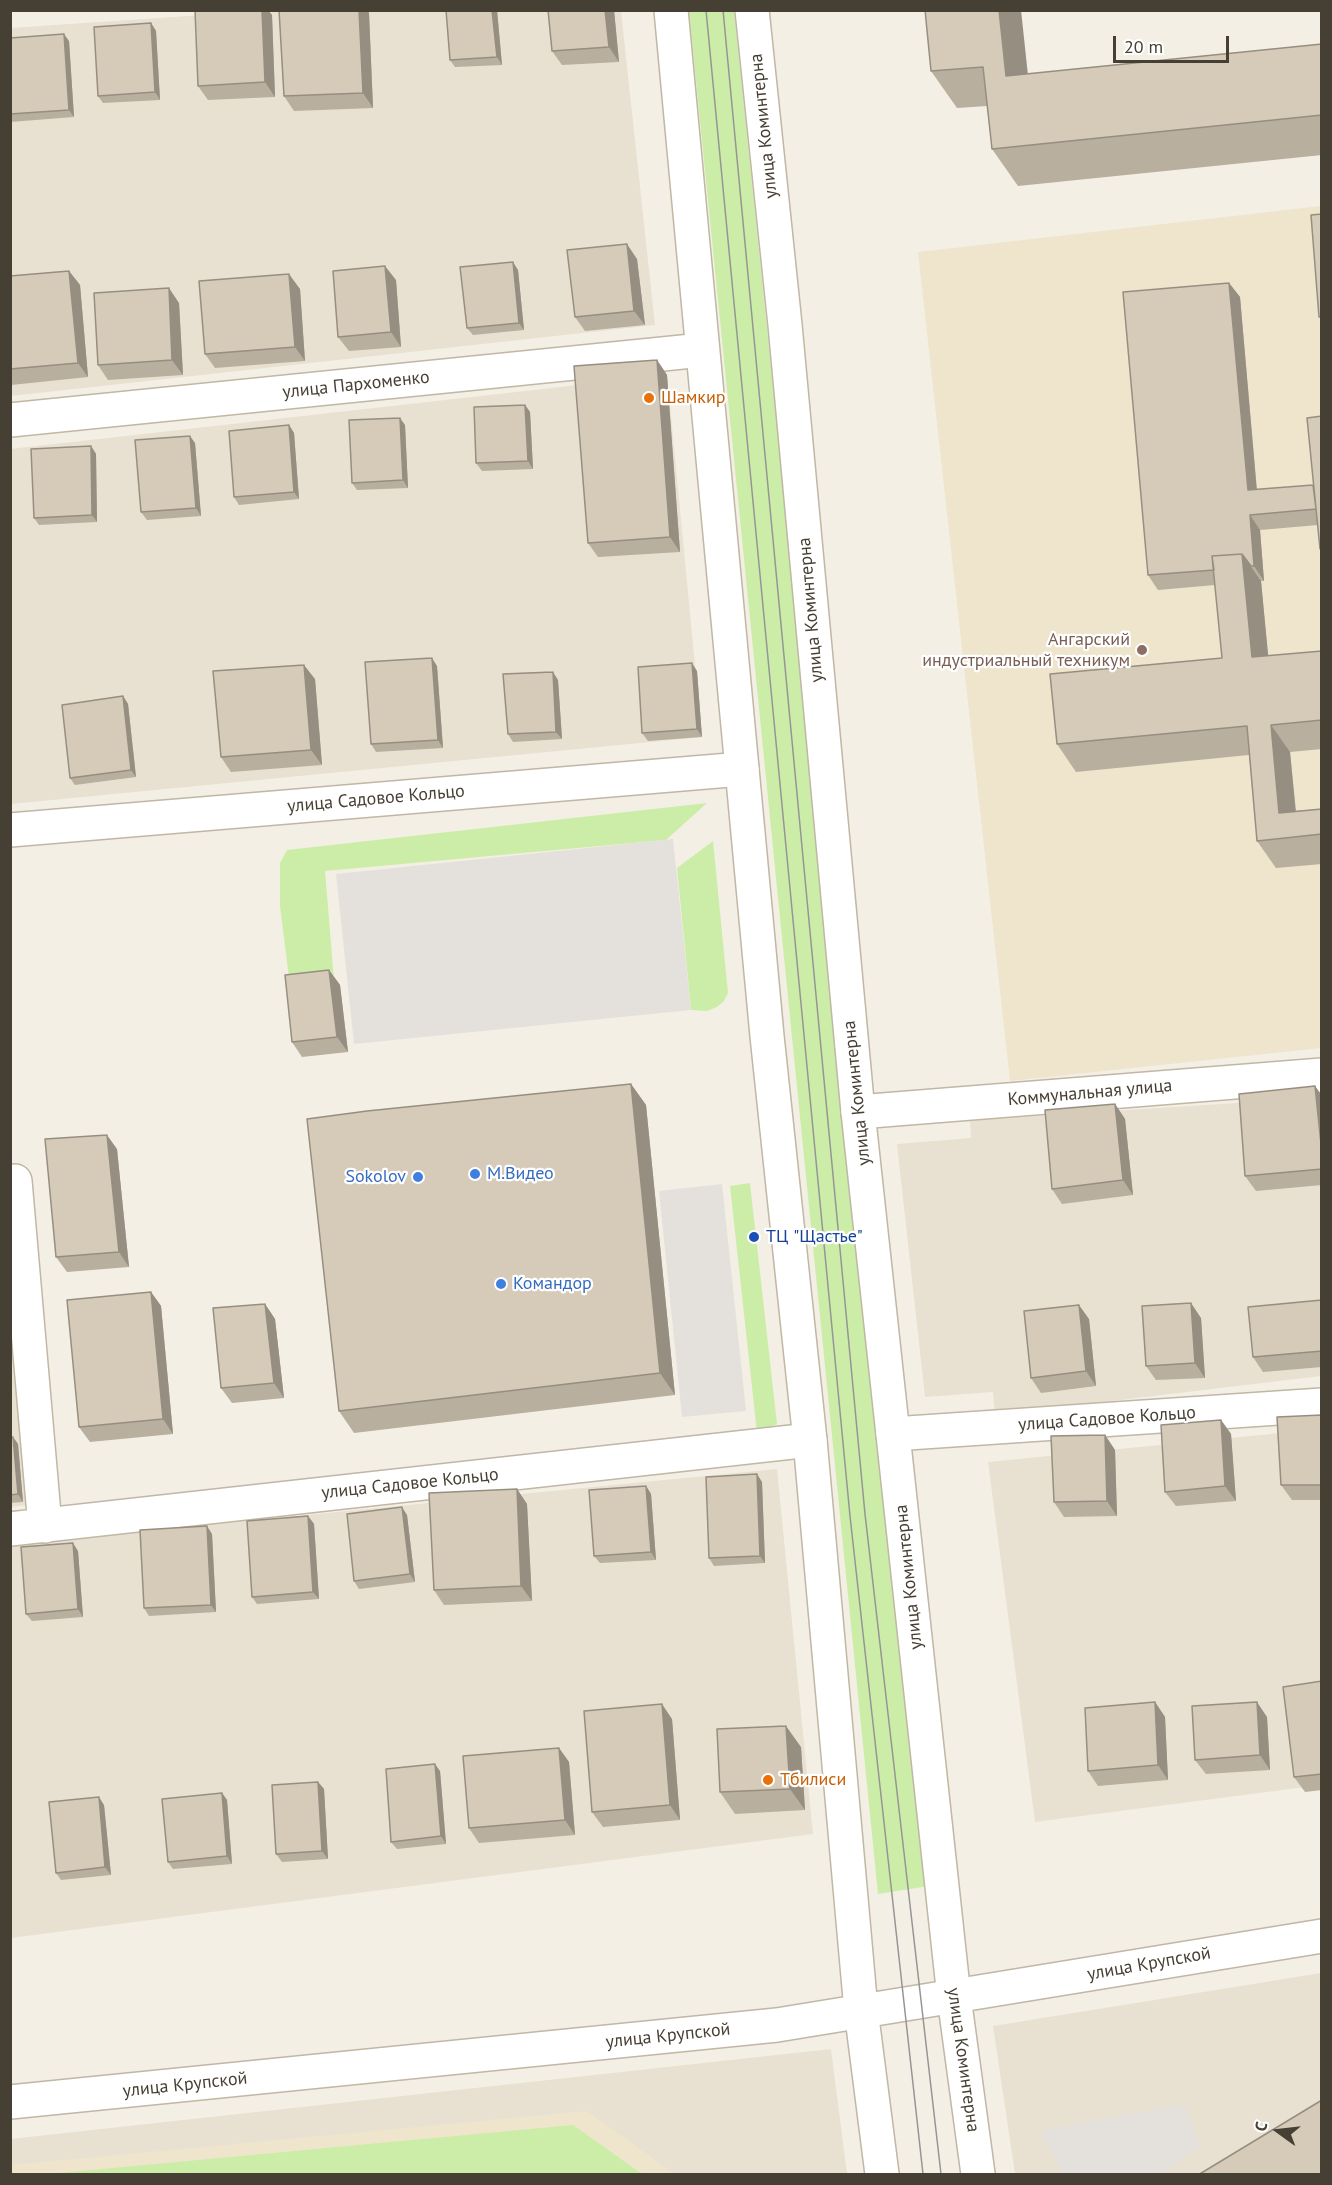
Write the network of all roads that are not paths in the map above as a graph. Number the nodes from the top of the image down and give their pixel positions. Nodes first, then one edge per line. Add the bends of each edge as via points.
1 (671, 10) edge
2 (752, 10) edge
3 (702, 350) junction
4 (10, 420) edge
5 (742, 769) junction
6 (10, 830) edge
7 (1322, 1075) edge
8 (858, 1112) junction
9 (15, 1181) dead end
10 (1322, 1405) edge
11 (893, 1434) junction
12 (810, 1440) junction
13 (45, 1526) junction
14 (10, 1529) edge
15 (1322, 1936) edge
16 (954, 1997) junction
17 (861, 2010) junction
18 (10, 2102) edge
19 (882, 2175) edge
20 (978, 2175) edge

1 - 3 street
2 - 8 street, улица Коминтерна
3 - 4 street, улица Пархоменко
3 - 5 street
5 - 6 street, улица Садовое Кольцо
5 - 12 street
7 - 8 street, Коммунальная улица
8 - 11 street, улица Коминтерна
9 - 13 street
10 - 11 street, улица Садовое Кольцо
11 - 16 street, улица Коминтерна
12 - 13 street, улица Садовое Кольцо
12 - 17 street
13 - 14 street, улица Садовое Кольцо
15 - 16 street, улица Крупской
16 - 17 street, улица Крупской
16 - 20 street, улица Коминтерна
17 - 18 street, улица Крупской via 777,2025
17 - 19 street

